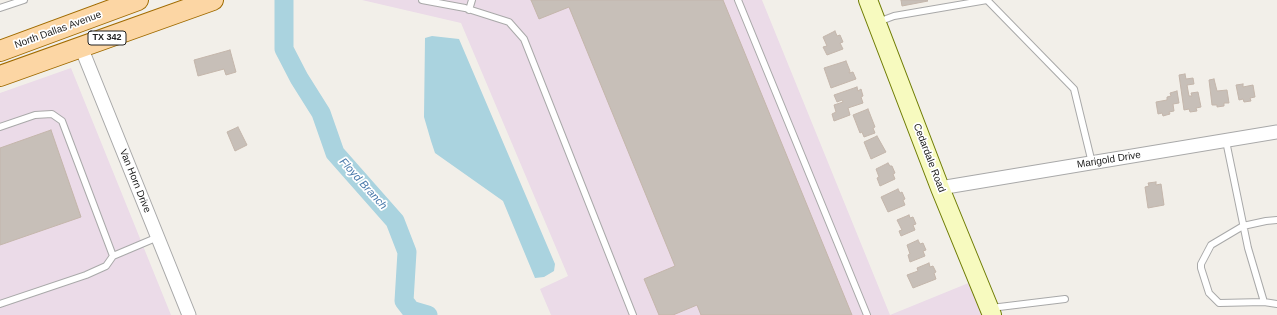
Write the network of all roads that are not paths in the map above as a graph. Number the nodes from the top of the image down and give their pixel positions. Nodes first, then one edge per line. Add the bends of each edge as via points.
1 (24, 0) edge
2 (138, 0) edge
3 (213, 0) edge
4 (422, 0) edge
5 (472, 0) edge
6 (738, 0) edge
7 (868, 0) edge
8 (0, 8) edge
9 (469, 10) junction
10 (877, 23) junction
11 (81, 47) junction
12 (0, 49) edge
13 (0, 76) edge
14 (0, 127) edge
15 (1277, 132) edge
16 (1226, 141) junction
17 (1092, 163) junction
18 (940, 188) junction
19 (1277, 220) edge
20 (1243, 226) junction
21 (158, 238) junction
22 (112, 256) junction
23 (1065, 299) dead end
24 (1264, 302) junction
25 (0, 304) edge
26 (1277, 304) edge
27 (990, 312) edge
28 (189, 315) edge
29 (633, 315) edge
30 (867, 315) edge

1 - 8 lane
2 - 12 main road, North Dallas Avenue / TX 342
3 - 11 main road, TX 342
4 - 9 lane
5 - 9 lane
6 - 30 lane
7 - 10 street, Cedardale Road
9 - 29 lane via 509,22 524,39
10 - 17 lane via 894,16 987,0 1074,89
10 - 18 street, Cedardale Road
11 - 13 main road, TX 342
11 - 21 street, Van Horn Drive
14 - 22 lane via 35,115 52,114 62,121
15 - 16 street, Marigold Drive
16 - 17 street, Marigold Drive
16 - 20 lane
17 - 18 street, Marigold Drive
18 - 27 street, Cedardale Road
19 - 20 lane
20 - 24 lane
20 - 24 lane via 1211,245 1201,268 1209,293 1219,303
21 - 22 lane
21 - 28 street, Van Horn Drive
22 - 25 lane via 106,266 86,275
23 - 27 lane
24 - 26 lane

